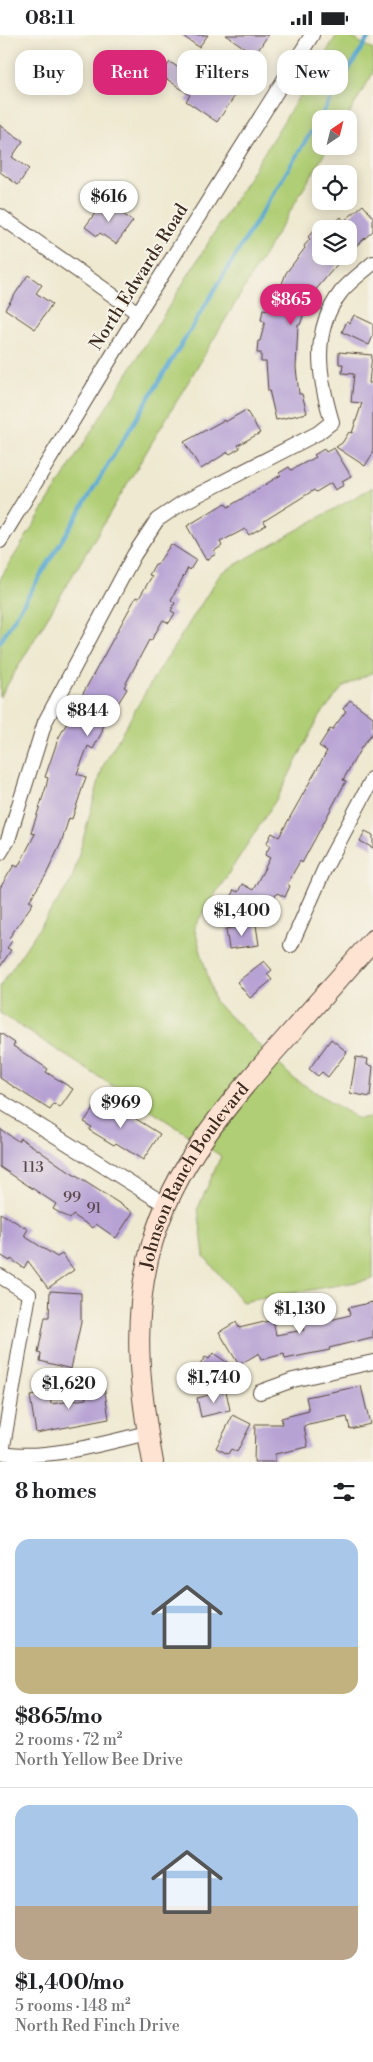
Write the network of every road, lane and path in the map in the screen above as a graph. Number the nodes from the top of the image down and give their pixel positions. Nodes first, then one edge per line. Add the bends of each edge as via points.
1 (312, 35) edge
2 (0, 216) edge
3 (373, 263) edge
4 (138, 313) junction
5 (0, 541) edge
6 (373, 778) edge
7 (0, 853) edge
8 (373, 940) edge
9 (291, 945) dead end
10 (0, 1101) edge
11 (166, 1205) junction
12 (0, 1276) edge
13 (373, 1363) edge
14 (260, 1392) dead end
15 (147, 1433) junction
16 (1, 1452) edge
17 (153, 1462) edge

1 - 4 street, North Edwards Road
2 - 4 street
3 - 7 street via 341,292 320,337 319,367 332,423 182,503 157,520 134,555 46,722 8,840
4 - 5 street, North Edwards Road
6 - 9 street via 324,870
8 - 11 street, Johnson Ranch Boulevard via 222,1112 192,1155
10 - 11 street
11 - 15 street, Johnson Ranch Boulevard via 152,1244 142,1299 140,1383
12 - 16 street via 29,1294
13 - 14 street via 293,1380
15 - 16 street via 47,1453 20,1455
15 - 17 street, Johnson Ranch Boulevard

